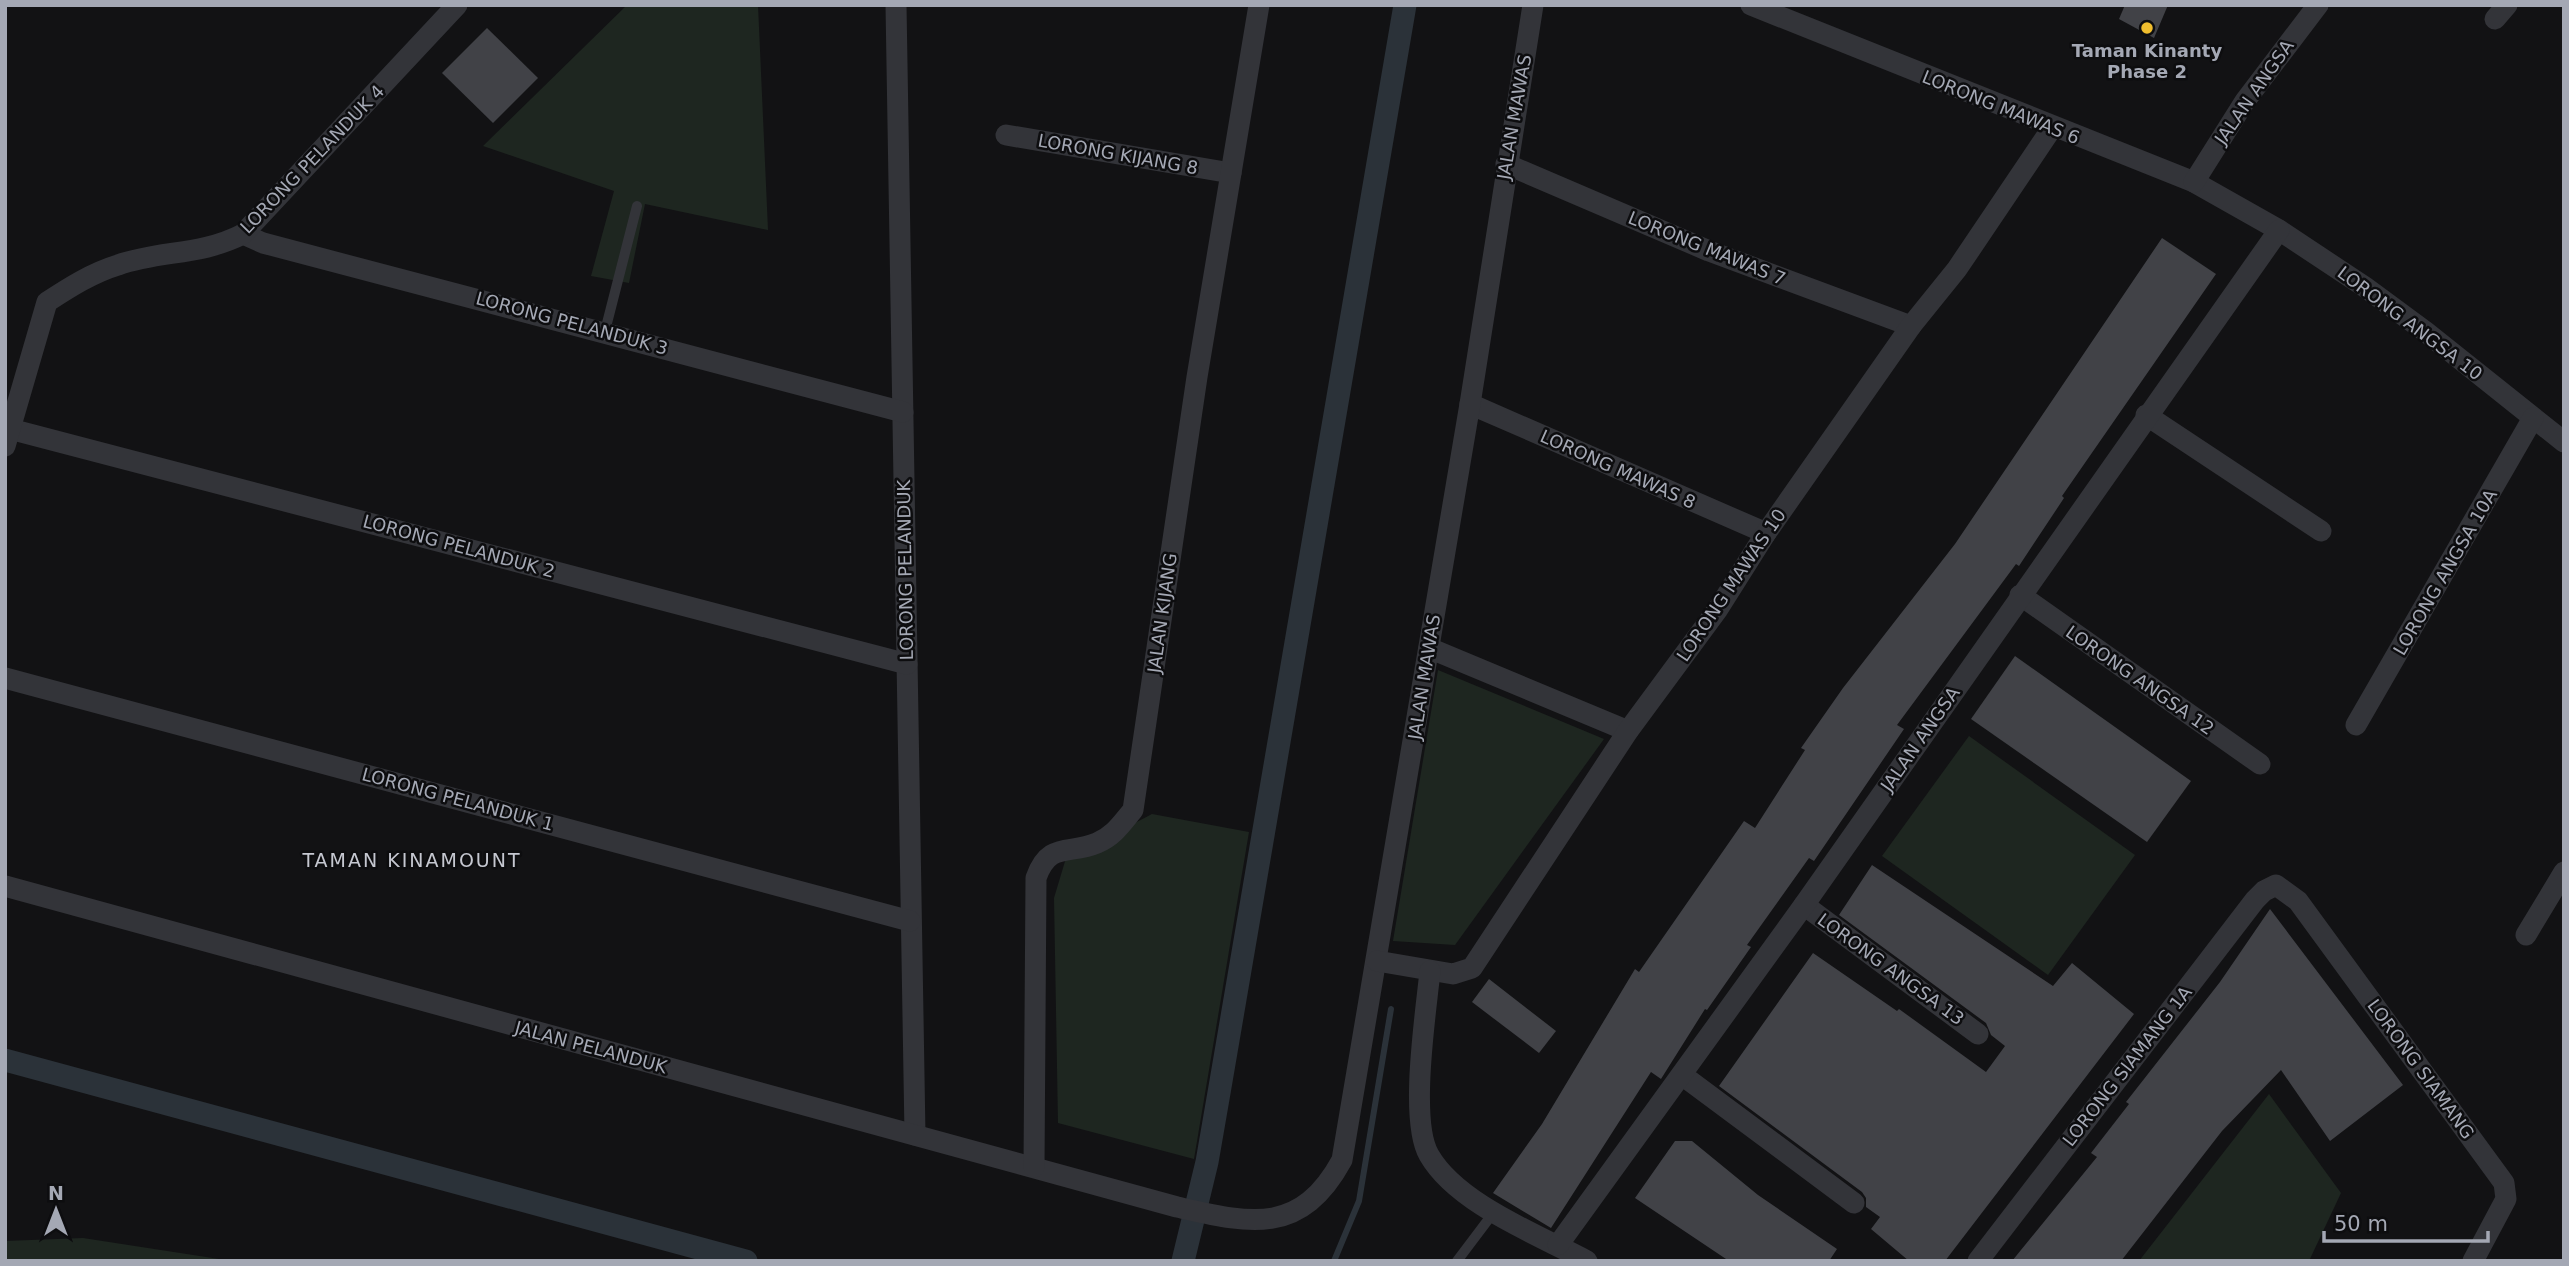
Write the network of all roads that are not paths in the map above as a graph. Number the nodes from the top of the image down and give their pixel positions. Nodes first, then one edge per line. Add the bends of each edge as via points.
1 (457, 5) edge
2 (895, 5) edge
3 (1259, 5) edge
4 (1533, 5) edge
5 (1751, 5) edge
6 (2318, 5) edge
7 (2052, 128) junction
8 (1006, 135) dead end
9 (1506, 164) junction
10 (1231, 173) junction
11 (2194, 182) junction
12 (637, 206) dead end
13 (2250, 212) joint
14 (2279, 230) junction
15 (243, 234) junction
16 (1911, 326) junction
17 (605, 331) junction
18 (1470, 404) junction
19 (903, 412) junction
20 (2147, 415) junction
21 (2533, 418) junction
22 (8, 438) edge
23 (2564, 442) edge
24 (2321, 531) dead end
25 (1766, 533) junction
26 (2020, 595) junction
27 (1429, 648) junction
28 (907, 664) junction
29 (5, 678) edge
30 (2356, 725) dead end
31 (1628, 731) junction
32 (2260, 764) dead end
33 (2564, 872) edge
34 (5, 886) edge
35 (2284, 888) joint
36 (1804, 905) junction
37 (910, 920) junction
38 (2526, 935) dead end
39 (1377, 961) junction
40 (1430, 971) junction
41 (1978, 1034) dead end
42 (1682, 1075) junction
43 (915, 1135) junction
44 (1034, 1167) junction
45 (1854, 1203) dead end
46 (1177, 1207) joint
47 (1494, 1212) junction
48 (1558, 1245) junction
49 (1457, 1261) edge
50 (1587, 1261) edge
51 (1978, 1261) edge
52 (2473, 1261) edge

1 - 15 street, LORONG PELANDUK 4
2 - 19 street, LORONG PELANDUK
3 - 10 street, JALAN KIJANG
4 - 9 street, JALAN MAWAS
5 - 7 street, LORONG MAWAS 6
6 - 11 street, JALAN ANGSA via 2245,101
7 - 11 street, LORONG MAWAS 6
7 - 16 street, LORONG MAWAS 10 via 1957,269
8 - 10 street, LORONG KIJANG 8
9 - 16 street, LORONG MAWAS 7 via 1709,251
9 - 18 street, JALAN MAWAS
10 - 44 street, JALAN KIJANG via 1133,810 1115,833 1096,844 1065,848 1046,858 1036,878
11 - 13 street, LORONG MAWAS 6
12 - 17 lane
13 - 14 street, LORONG ANGSA 10
14 - 20 street, JALAN ANGSA
14 - 21 street, LORONG ANGSA 10 via 2426,331
15 - 17 street, LORONG PELANDUK 3 via 262,243
15 - 22 street, LORONG PELANDUK 4 via 218,247 121,264 83,279 47,302
16 - 25 street, LORONG MAWAS 10
17 - 19 street, LORONG PELANDUK 3
18 - 25 street, LORONG MAWAS 8
18 - 27 street, JALAN MAWAS
19 - 28 street, LORONG PELANDUK
20 - 24 street
20 - 26 street, JALAN ANGSA
21 - 23 street, LORONG ANGSA 10
21 - 30 street, LORONG ANGSA 10A
22 - 28 street, LORONG PELANDUK 2
25 - 31 street, LORONG MAWAS 10 via 1718,609
26 - 32 street, LORONG ANGSA 12
26 - 36 street, JALAN ANGSA
27 - 31 street
27 - 39 street, JALAN MAWAS
28 - 37 street, LORONG PELANDUK
29 - 37 street, LORONG PELANDUK 1
31 - 40 street, LORONG MAWAS 10 via 1472,968 1453,974
33 - 38 street
34 - 43 street, JALAN PELANDUK
35 - 51 street, LORONG SIAMANG 1A via 2276,885 2255,900
35 - 52 street, LORONG SIAMANG via 2504,1183 2506,1199
36 - 41 street, LORONG ANGSA 13
36 - 42 street, JALAN ANGSA
37 - 43 street, LORONG PELANDUK
39 - 40 street, LORONG MAWAS 10
39 - 46 street, JALAN MAWAS via 1342,1160 1319,1194 1305,1205 1266,1220 1244,1222
40 - 47 street via 1422,1054 1422,1130 1428,1154 1445,1177
42 - 45 street
42 - 48 street, JALAN ANGSA
43 - 44 street, JALAN PELANDUK
44 - 46 street, JALAN PELANDUK
47 - 48 street
47 - 49 lane
48 - 50 street

